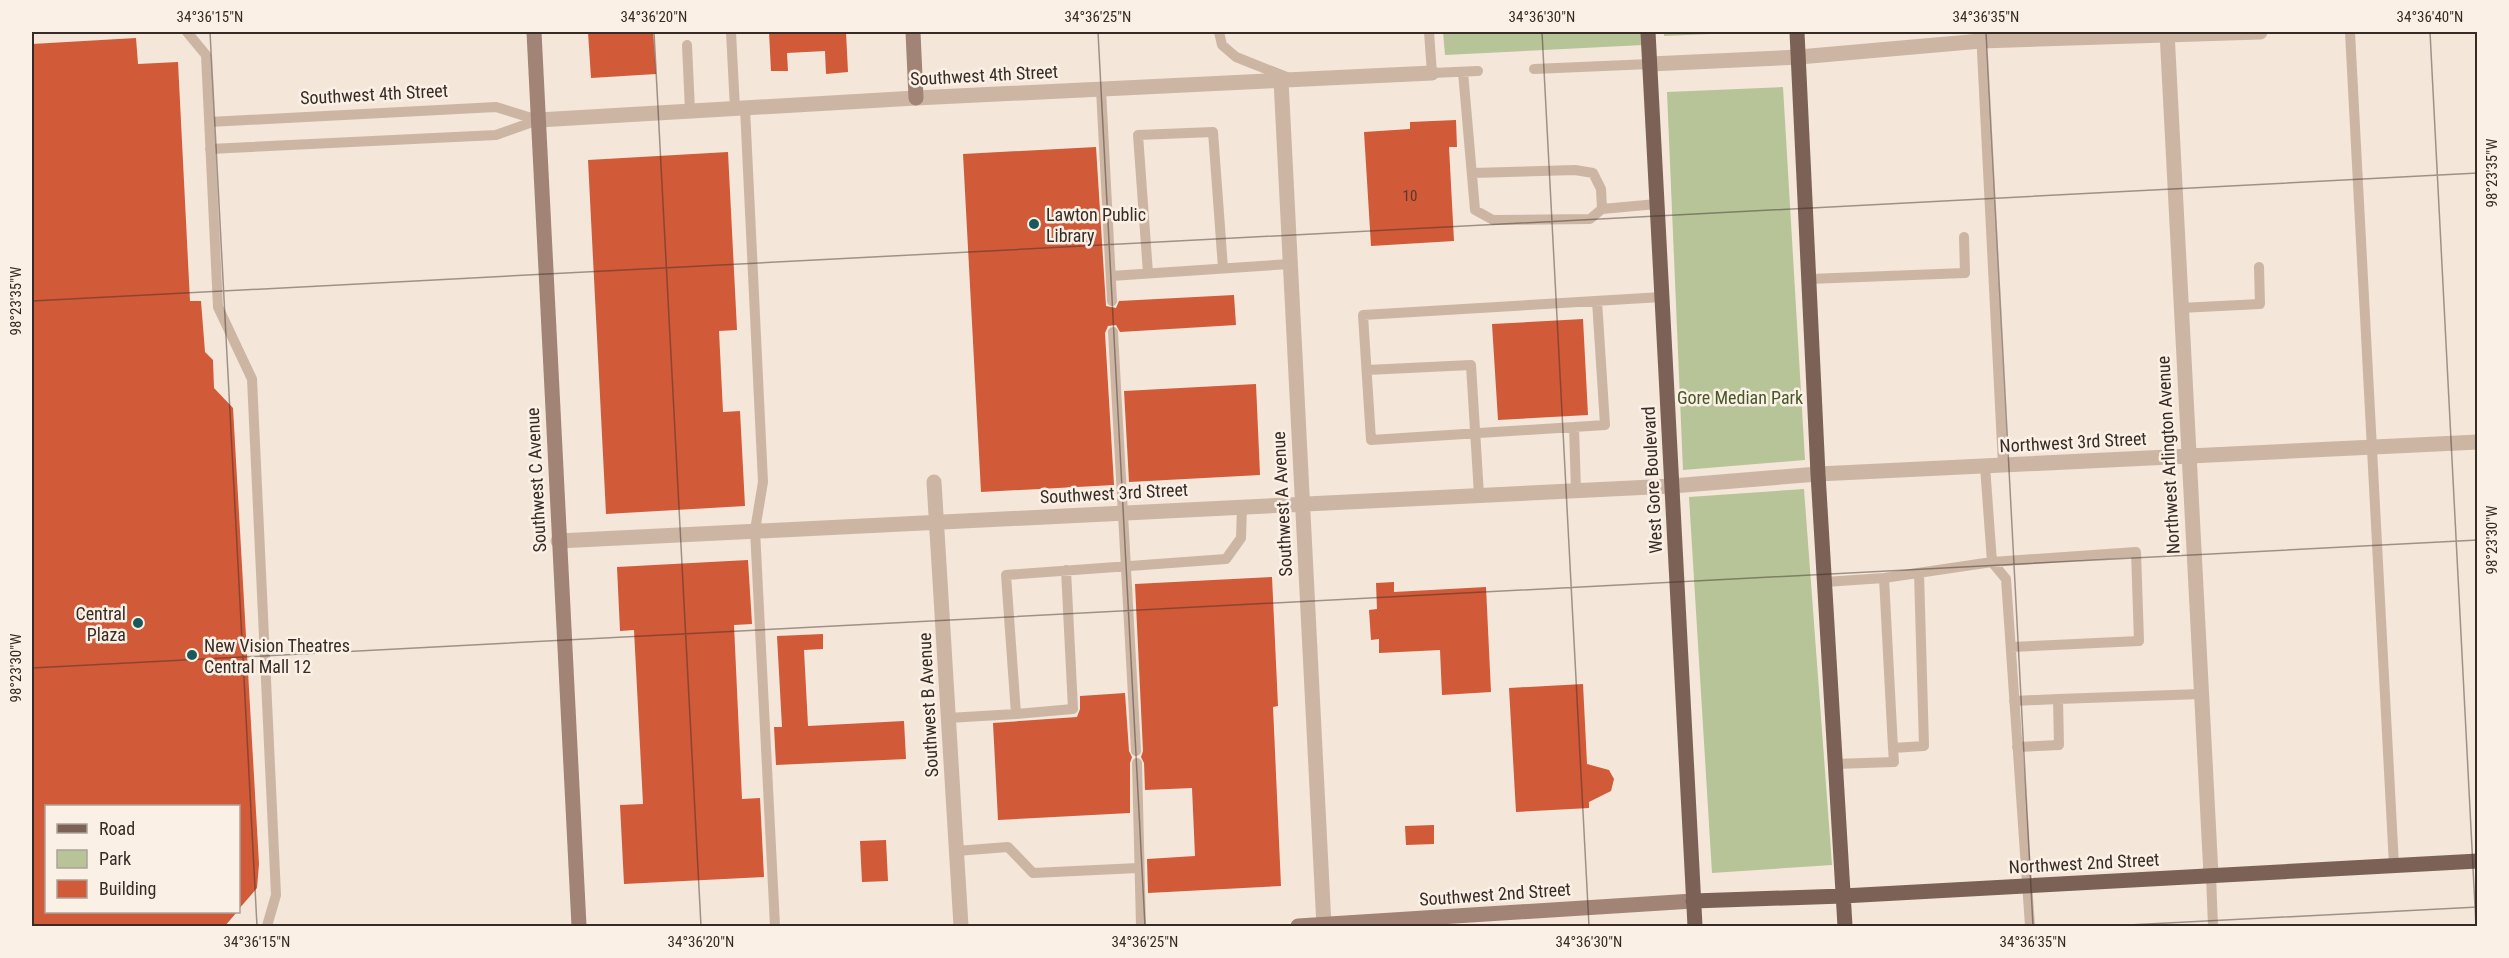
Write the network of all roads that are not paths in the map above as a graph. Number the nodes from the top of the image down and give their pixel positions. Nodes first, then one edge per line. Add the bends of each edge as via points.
1 (188, 32) edge
2 (534, 32) edge
3 (731, 32) edge
4 (913, 32) edge
5 (1219, 32) edge
6 (1429, 32) edge
7 (1648, 32) edge
8 (1797, 32) edge
9 (2260, 32) edge
10 (2350, 32) edge
11 (2167, 34) edge
12 (1981, 36) edge
13 (687, 45) dead end
14 (1799, 57) junction
15 (1650, 64) junction
16 (1534, 69) dead end
17 (1478, 71) dead end
18 (1463, 72) junction
19 (1432, 73) junction
20 (1287, 80) junction
21 (1101, 89) junction
22 (916, 98) junction
23 (740, 108) junction
24 (690, 111) junction
25 (538, 120) junction
26 (209, 122) junction
27 (210, 150) junction
28 (1472, 173) junction
29 (1657, 204) junction
30 (1602, 209) junction
31 (1964, 237) dead end
32 (1290, 264) junction
33 (2259, 267) dead end
34 (1223, 268) junction
35 (1148, 273) junction
36 (1111, 276) junction
37 (1809, 279) junction
38 (1662, 297) junction
39 (1112, 301) dead end
40 (1597, 301) junction
41 (2180, 308) junction
42 (1113, 332) dead end
43 (1367, 369) junction
44 (1574, 427) junction
45 (1475, 433) junction
46 (2478, 442) edge
47 (2371, 447) junction
48 (2187, 456) junction
49 (1985, 465) junction
50 (2003, 465) junction
51 (1818, 474) junction
52 (934, 482) dead end
53 (1672, 486) junction
54 (1576, 491) junction
55 (1479, 495) junction
56 (1301, 504) junction
57 (1242, 507) junction
58 (1123, 512) junction
59 (936, 522) junction
60 (755, 530) junction
61 (558, 541) junction
62 (1992, 562) junction
63 (1127, 566) junction
64 (1066, 570) junction
65 (1919, 573) junction
66 (1884, 578) junction
67 (1825, 582) junction
68 (2011, 647) junction
69 (2201, 694) junction
70 (2058, 699) junction
71 (2014, 701) junction
72 (1016, 714) junction
73 (948, 718) junction
74 (2017, 747) junction
75 (1893, 748) junction
76 (1136, 751) dead end
77 (1137, 763) dead end
78 (1835, 764) junction
79 (956, 850) junction
80 (2478, 861) edge
81 (2394, 866) junction
82 (1138, 868) junction
83 (2211, 875) junction
84 (2028, 886) junction
85 (1843, 896) junction
86 (1693, 901) junction
87 (1324, 926) edge
88 (267, 927) edge
89 (579, 927) edge
90 (775, 927) edge
91 (961, 927) edge
92 (1141, 927) edge
93 (1298, 927) edge
94 (1695, 927) edge
95 (1845, 927) edge
96 (2030, 927) edge
97 (2213, 927) edge

1 - 26 lane via 206,55
2 - 25 street, Southwest C Avenue
3 - 23 lane
4 - 22 street
5 - 20 lane via 1222,45 1236,57
6 - 19 lane
7 - 15 main road, West Gore Boulevard
8 - 14 main road
9 - 11 street
10 - 47 lane
11 - 12 street
11 - 41 street, Northwest Arlington Avenue
12 - 14 street
12 - 50 lane
13 - 24 lane
14 - 15 street
14 - 37 main road
15 - 16 lane
15 - 29 main road, West Gore Boulevard
17 - 18 lane
18 - 19 lane
18 - 28 lane
19 - 20 street, Southwest 4th Street
20 - 21 street, Southwest 4th Street
20 - 32 street, Southwest A Avenue
21 - 22 street, Southwest 4th Street
21 - 36 lane
22 - 23 street, Southwest 4th Street
23 - 24 street, Southwest 4th Street
23 - 60 lane via 763,482
24 - 25 street, Southwest 4th Street
25 - 26 lane, Southwest 4th Street via 496,107
25 - 27 lane, Southwest 4th Street via 496,135
25 - 61 street, Southwest C Avenue
26 - 27 lane
27 - 88 lane via 218,307 252,379 276,895
28 - 30 lane via 1593,173 1601,189
28 - 30 lane via 1475,210 1493,220 1590,219
29 - 30 lane
29 - 38 main road, West Gore Boulevard
31 - 37 lane via 1965,273
32 - 34 lane
32 - 56 street, Southwest A Avenue
33 - 41 lane via 2260,304
34 - 35 lane
34 - 35 lane via 1213,132 1138,135
35 - 36 lane
36 - 39 lane
37 - 51 main road
38 - 40 lane
38 - 53 main road, West Gore Boulevard
40 - 43 lane via 1363,315
40 - 44 lane via 1605,425
41 - 48 street, Northwest Arlington Avenue
42 - 58 lane
43 - 45 lane via 1471,365
43 - 45 lane via 1371,440
44 - 45 lane
44 - 54 lane
45 - 55 lane
46 - 47 street, Northwest 3rd Street
47 - 48 street, Northwest 3rd Street
47 - 81 lane
48 - 50 street, Northwest 3rd Street
48 - 69 street, Northwest Arlington Avenue
49 - 50 street, Northwest 3rd Street
49 - 51 street, Northwest 3rd Street
49 - 62 lane
51 - 53 street, Northwest 3rd Street
51 - 67 main road
52 - 59 street, Southwest B Avenue
53 - 54 street, Southwest 3rd Street
53 - 86 main road, West Gore Boulevard
54 - 55 street, Southwest 3rd Street
55 - 56 street, Southwest 3rd Street
56 - 57 street, Southwest 3rd Street
56 - 87 street, Southwest A Avenue
57 - 58 street, Southwest 3rd Street
57 - 63 lane via 1241,538 1226,559
58 - 59 street, Southwest 3rd Street
58 - 63 lane
59 - 60 street, Southwest 3rd Street
59 - 73 street, Southwest B Avenue
60 - 61 street, Southwest 3rd Street
60 - 90 lane
61 - 89 street, Southwest C Avenue
62 - 65 lane
62 - 68 lane via 2006,579
62 - 68 lane via 2136,552 2139,640
63 - 64 lane
63 - 76 lane
64 - 72 lane via 1073,709
64 - 72 lane via 1006,575
65 - 66 lane
65 - 75 lane via 1924,746
66 - 67 lane
66 - 75 lane
67 - 78 main road
68 - 71 lane
69 - 70 lane
69 - 83 street, Northwest Arlington Avenue
70 - 71 lane
70 - 74 lane via 2060,745
71 - 74 lane
72 - 73 lane
73 - 79 street, Southwest B Avenue
74 - 84 lane
75 - 78 lane via 1893,762
77 - 82 lane
78 - 85 main road
79 - 82 lane via 1008,847 1033,873
79 - 91 street, Southwest B Avenue
80 - 81 main road, Northwest 2nd Street
81 - 83 main road, Northwest 2nd Street
82 - 92 lane
83 - 84 main road, Northwest 2nd Street
83 - 97 lane
84 - 85 main road, Northwest 2nd Street
84 - 96 lane
85 - 86 main road, Northwest 2nd Street
85 - 95 main road
86 - 87 street, Southwest 2nd Street
86 - 94 main road, West Gore Boulevard
87 - 93 street, Southwest 2nd Street

